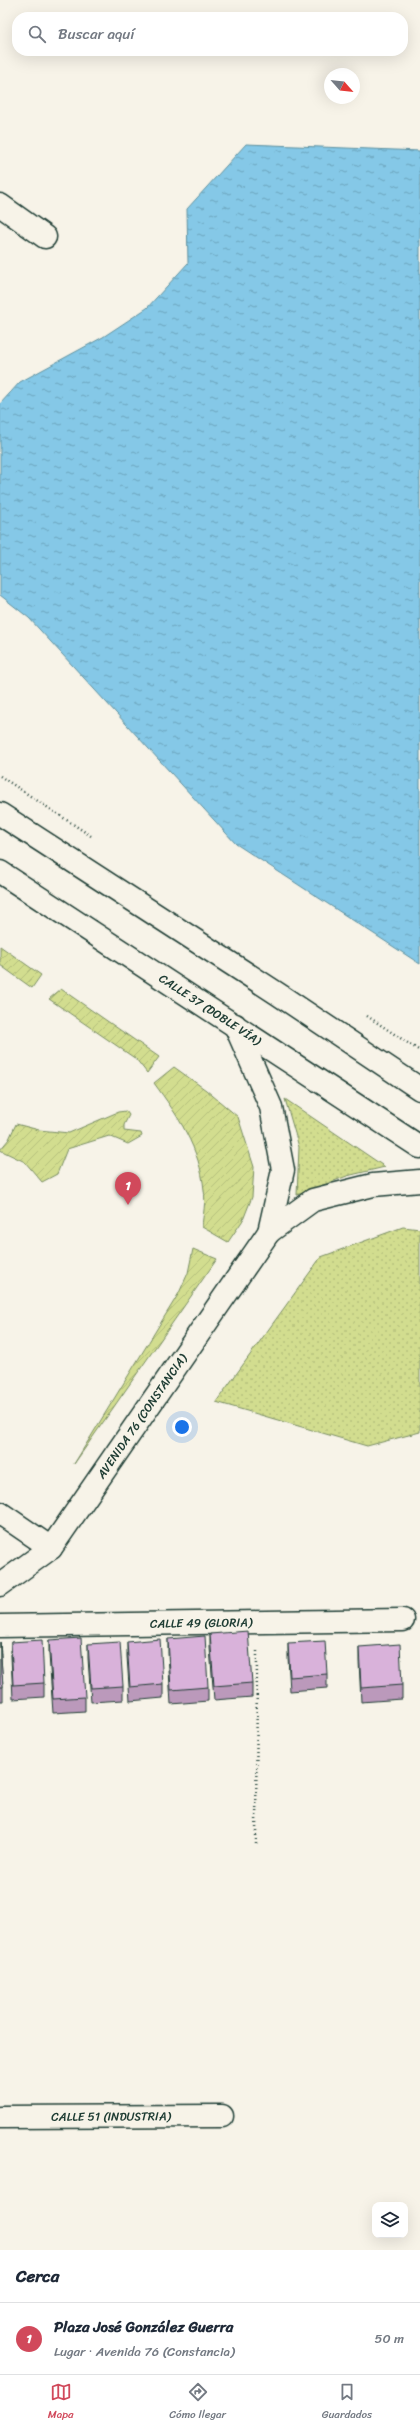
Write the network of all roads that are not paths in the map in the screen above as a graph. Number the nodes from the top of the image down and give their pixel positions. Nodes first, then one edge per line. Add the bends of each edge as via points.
1 (0, 205) edge
2 (45, 237) dead end
3 (0, 814) edge
4 (0, 872) edge
5 (236, 1025) junction
6 (420, 1089) edge
7 (420, 1147) edge
8 (420, 1181) edge
9 (269, 1232) junction
10 (0, 1513) edge
11 (51, 1548) junction
12 (0, 1585) edge
13 (403, 1620) dead end
14 (0, 1626) edge
15 (0, 2116) edge
16 (222, 2116) dead end

1 - 2 main road
3 - 6 main road
4 - 5 main road, CALLE 37 (DOBLE VÍA)
5 - 7 main road, CALLE 37 (DOBLE VÍA)
5 - 9 main road via 271,1107 283,1170
8 - 9 main road via 373,1185 313,1200
9 - 11 main road, AVENIDA 76 (CONSTANCIA)
10 - 11 main road
11 - 12 main road, AVENIDA 76 (CONSTANCIA)
13 - 14 main road, CALLE 49 (GLORIA)
15 - 16 main road, CALLE 51 (INDUSTRIA)

